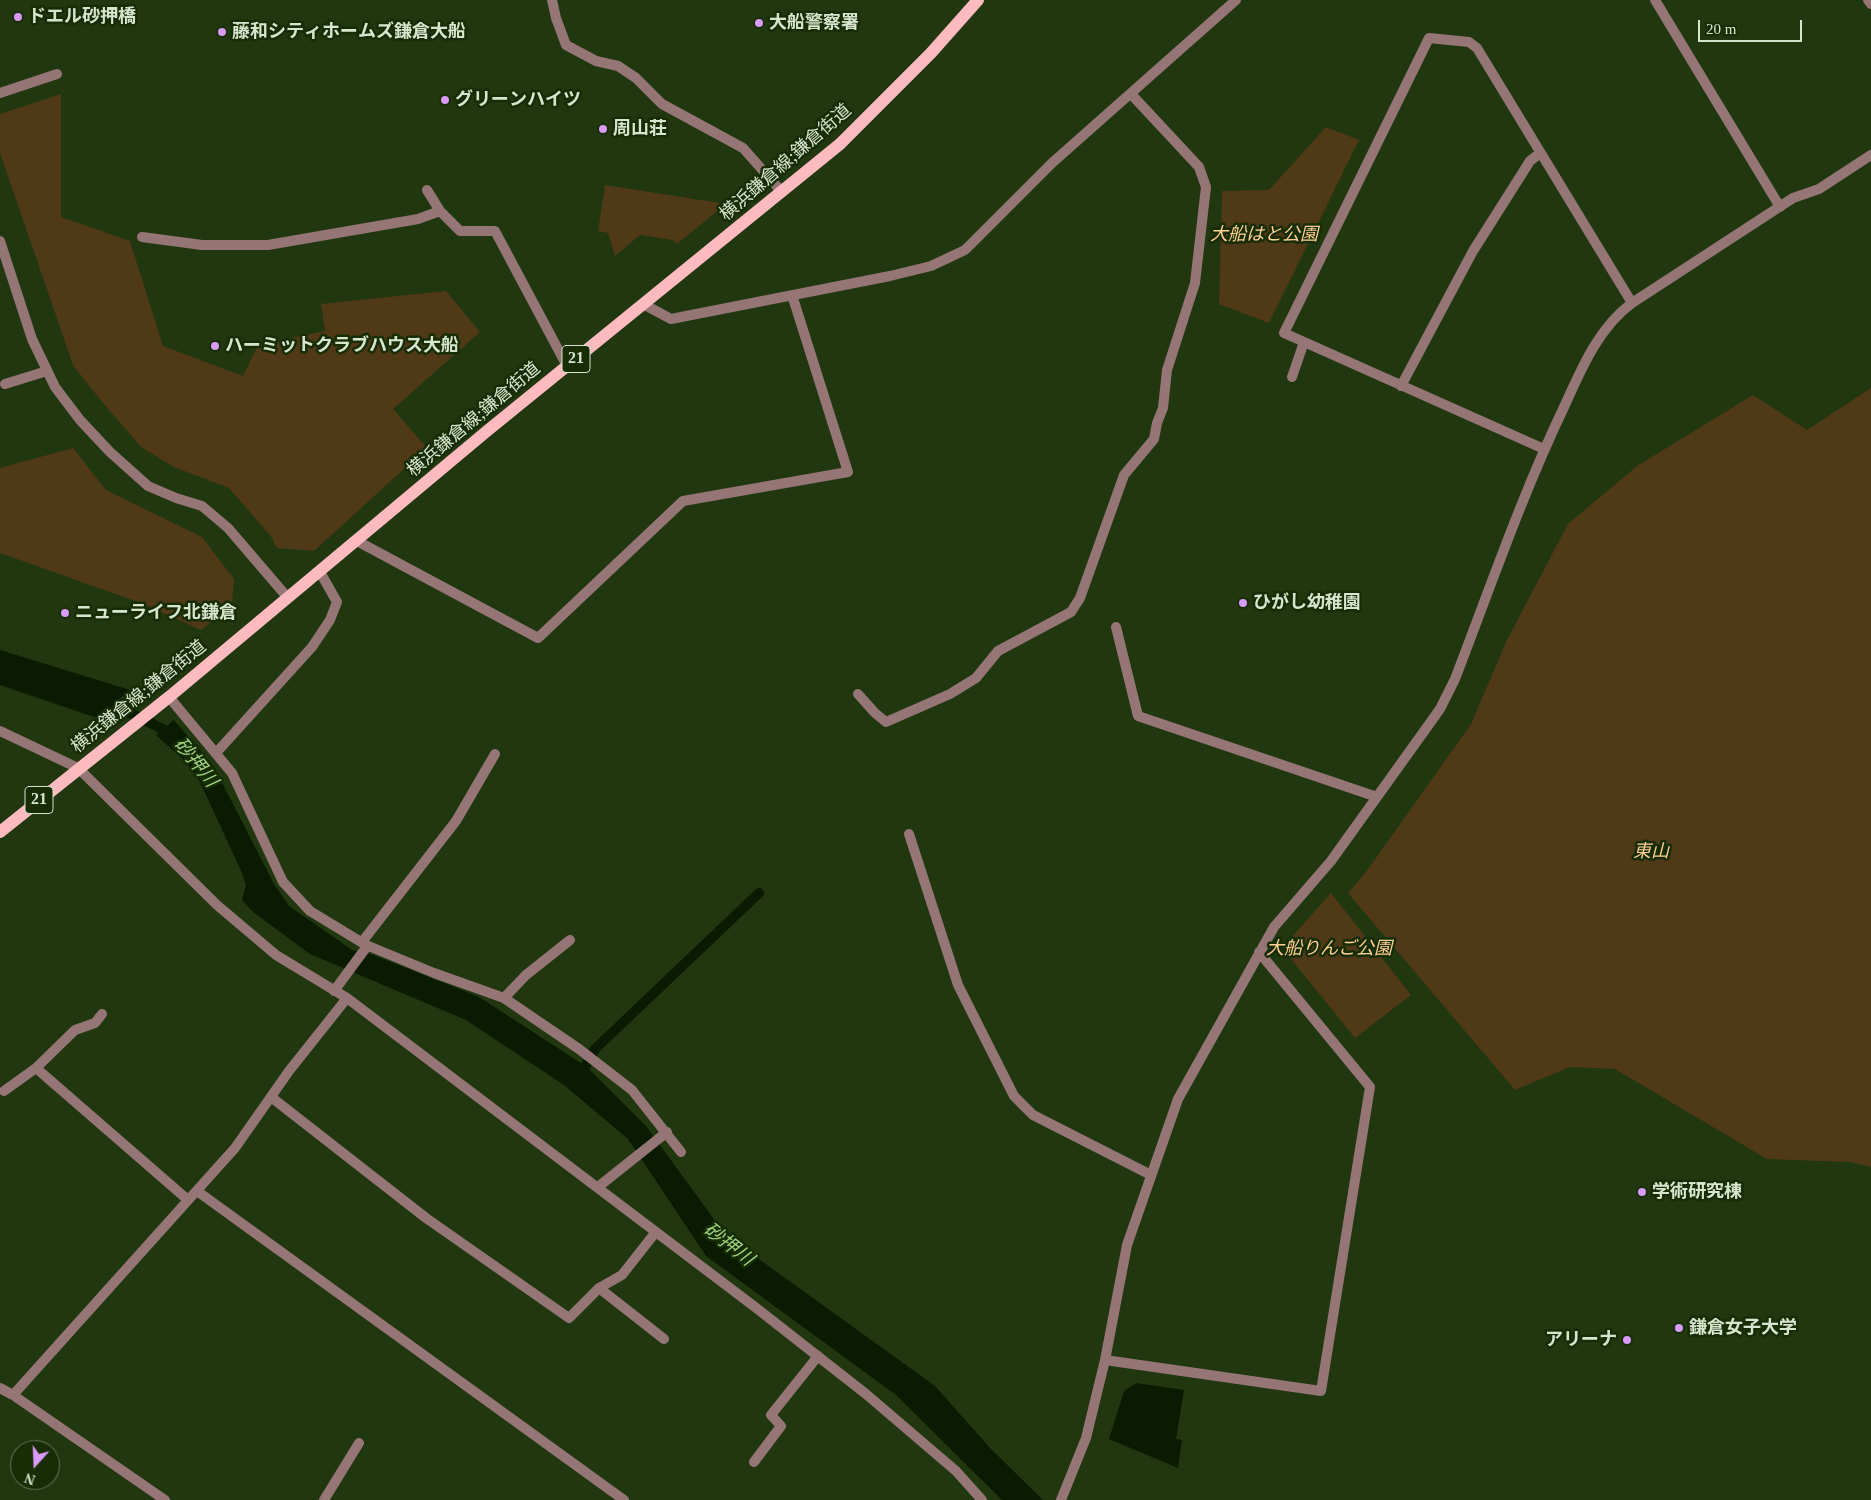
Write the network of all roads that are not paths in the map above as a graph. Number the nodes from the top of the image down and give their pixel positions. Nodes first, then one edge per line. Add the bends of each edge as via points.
1 (552, 0) edge
2 (978, 0) edge
3 (1236, 0) edge
4 (1656, 0) edge
5 (1868, 0) edge
6 (1871, 4) edge
7 (57, 74) dead end
8 (0, 92) edge
9 (1131, 94) junction
10 (1540, 152) junction
11 (1871, 155) edge
12 (427, 190) dead end
13 (782, 192) junction
14 (1780, 207) junction
15 (440, 211) junction
16 (142, 237) dead end
17 (0, 241) edge
18 (792, 295) junction
19 (1632, 303) junction
20 (644, 304) junction
21 (1304, 342) junction
22 (567, 366) junction
23 (47, 371) junction
24 (1292, 377) dead end
25 (5, 384) dead end
26 (1402, 386) junction
27 (1544, 449) junction
28 (357, 541) junction
29 (320, 572) junction
30 (288, 598) junction
31 (1116, 627) dead end
32 (858, 694) dead end
33 (165, 700) junction
34 (0, 731) edge
35 (216, 753) junction
36 (495, 754) dead end
37 (78, 768) junction
38 (1376, 797) junction
39 (0, 832) edge
40 (910, 834) dead end
41 (570, 940) dead end
42 (364, 944) junction
43 (1259, 952) junction
44 (334, 991) junction
45 (347, 998) junction
46 (504, 998) junction
47 (102, 1014) dead end
48 (36, 1068) junction
49 (4, 1091) dead end
50 (271, 1097) junction
51 (666, 1133) junction
52 (681, 1152) dead end
53 (1151, 1175) junction
54 (598, 1187) junction
55 (197, 1191) junction
56 (188, 1200) junction
57 (655, 1232) junction
58 (599, 1288) junction
59 (664, 1340) dead end
60 (818, 1356) junction
61 (1105, 1360) junction
62 (0, 1388) edge
63 (13, 1395) junction
64 (359, 1444) dead end
65 (754, 1462) dead end
66 (165, 1500) edge
67 (324, 1500) edge
68 (624, 1500) edge
69 (982, 1500) edge
70 (1061, 1500) edge

1 - 13 street via 566,45 596,61 618,66 636,78 662,104 743,148
2 - 13 main road, 横浜鎌倉線;鎌倉街道 / 21 via 931,53 840,144
3 - 9 street
4 - 14 street
5 - 6 street
7 - 8 street
9 - 18 street via 1052,163 965,250 931,266
9 - 32 street via 1199,167 1206,188 1195,284 1167,370 1163,408 1154,439 1124,475 1080,598 1071,612 998,651 976,678 950,694 886,722
10 - 19 street
10 - 21 street via 1477,48 1469,42 1429,38 1284,333
10 - 26 street via 1530,160 1474,251
11 - 14 street via 1818,189 1793,198
12 - 15 street
13 - 20 main road, 横浜鎌倉線;鎌倉街道 / 21
14 - 19 street
15 - 16 street via 418,218 268,245 202,245
15 - 22 street via 460,231 495,231
17 - 23 street via 32,339
18 - 20 street via 671,319
18 - 28 street via 848,472 683,501 538,638
19 - 27 street via 1601,334
20 - 22 main road, 横浜鎌倉線;鎌倉街道 / 21
21 - 24 street
21 - 26 street
22 - 28 main road, 横浜鎌倉線;鎌倉街道 / 21
23 - 25 street
23 - 30 street via 54,387 110,452 148,486 202,506 228,528
26 - 27 street
27 - 38 street via 1455,679 1440,708
28 - 29 main road, 横浜鎌倉線;鎌倉街道 / 21
29 - 30 main road, 横浜鎌倉線;鎌倉街道 / 21
29 - 35 street via 337,602 330,620 312,647
30 - 33 main road, 横浜鎌倉線;鎌倉街道 / 21
31 - 38 street via 1138,716
33 - 35 street
33 - 37 main road, 横浜鎌倉線;鎌倉街道 / 21
34 - 37 street
35 - 42 street via 232,773 283,882 310,911
36 - 42 street via 456,821
37 - 39 main road, 横浜鎌倉線;鎌倉街道 / 21
37 - 44 street via 218,905 276,955
38 - 43 street via 1331,861 1274,927
40 - 53 street via 958,985 1014,1096 1033,1115
41 - 46 street via 526,975
42 - 44 street via 365,949
42 - 46 street
43 - 53 street via 1178,1099
43 - 61 street via 1370,1087 1321,1391
44 - 45 street
45 - 50 street
45 - 54 street
46 - 51 street via 632,1090
47 - 48 street via 95,1023 75,1030
48 - 49 street
48 - 56 street
50 - 55 street via 235,1148
50 - 58 street via 426,1218 569,1318
51 - 52 street
51 - 54 street
53 - 61 street via 1127,1245
54 - 57 street
55 - 56 street
55 - 68 street
56 - 63 street
57 - 58 street via 622,1275
57 - 60 street
58 - 59 street
60 - 65 street via 772,1415 781,1426
60 - 69 street via 956,1471
61 - 70 street via 1086,1438
62 - 63 street
63 - 66 street
64 - 67 street

